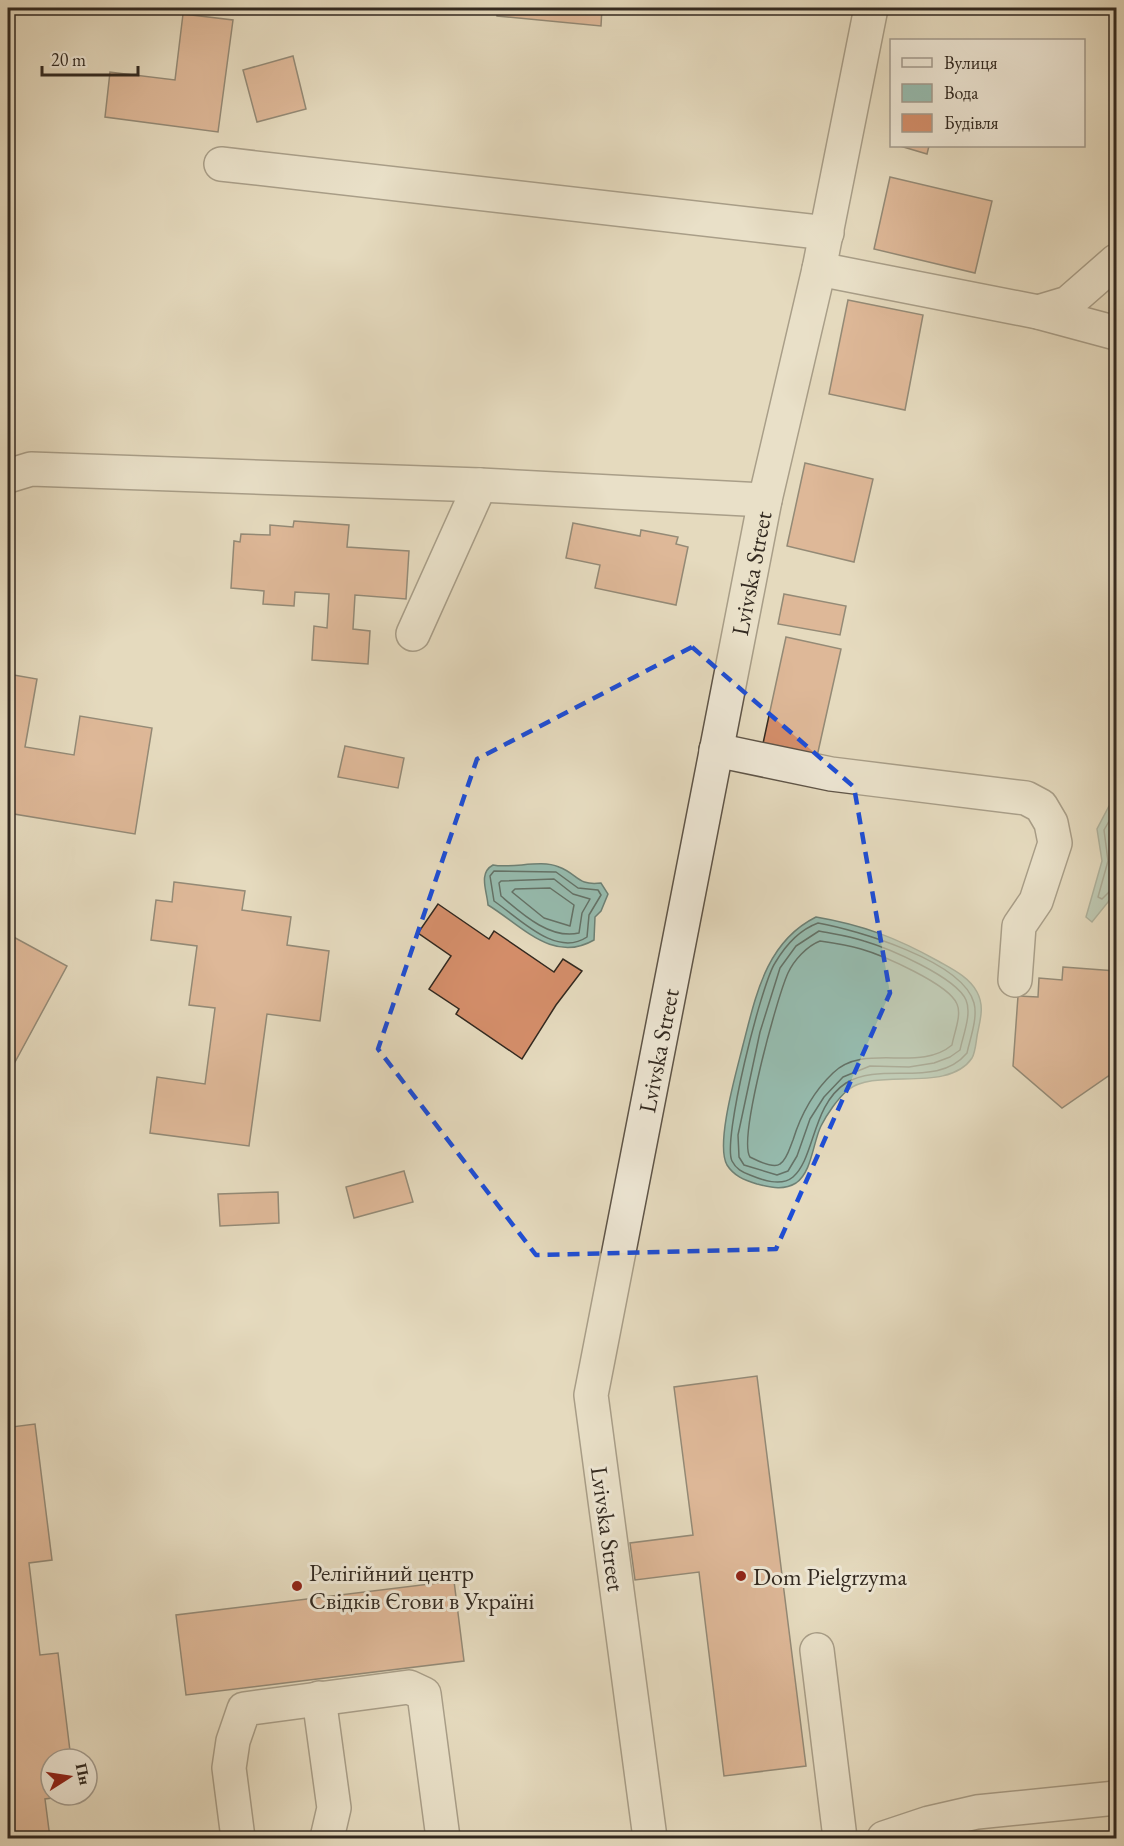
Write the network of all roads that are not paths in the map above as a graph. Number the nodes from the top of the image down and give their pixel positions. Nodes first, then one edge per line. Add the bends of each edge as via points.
1 (871, 8) edge
2 (221, 164) dead end
3 (827, 233) junction
4 (1116, 261) edge
5 (819, 269) junction
6 (1038, 312) junction
7 (1116, 333) edge
8 (8, 476) edge
9 (480, 485) junction
10 (765, 500) junction
11 (412, 634) dead end
12 (716, 750) junction
13 (1015, 980) dead end
14 (817, 1650) dead end
15 (319, 1698) junction
16 (1116, 1798) edge
17 (238, 1839) edge
18 (327, 1839) edge
19 (443, 1839) edge
20 (650, 1839) edge
21 (840, 1839) edge
22 (884, 1839) edge

1 - 3 street, Lvivska Street
2 - 3 street
3 - 5 street, Lvivska Street
4 - 6 street via 1068,303
5 - 6 street
5 - 10 street, Lvivska Street
6 - 7 street
8 - 9 street via 30,469
9 - 10 street
9 - 11 street
10 - 12 street, Lvivska Street
12 - 13 street via 831,774 1026,798 1041,806 1051,823 1055,843 1036,900 1019,926
12 - 20 street, Lvivska Street via 591,1395
14 - 21 street
15 - 17 street via 244,1709 233,1741 230,1768
15 - 18 street via 334,1808
15 - 19 street via 409,1687 423,1694
16 - 22 street via 977,1812 928,1823

